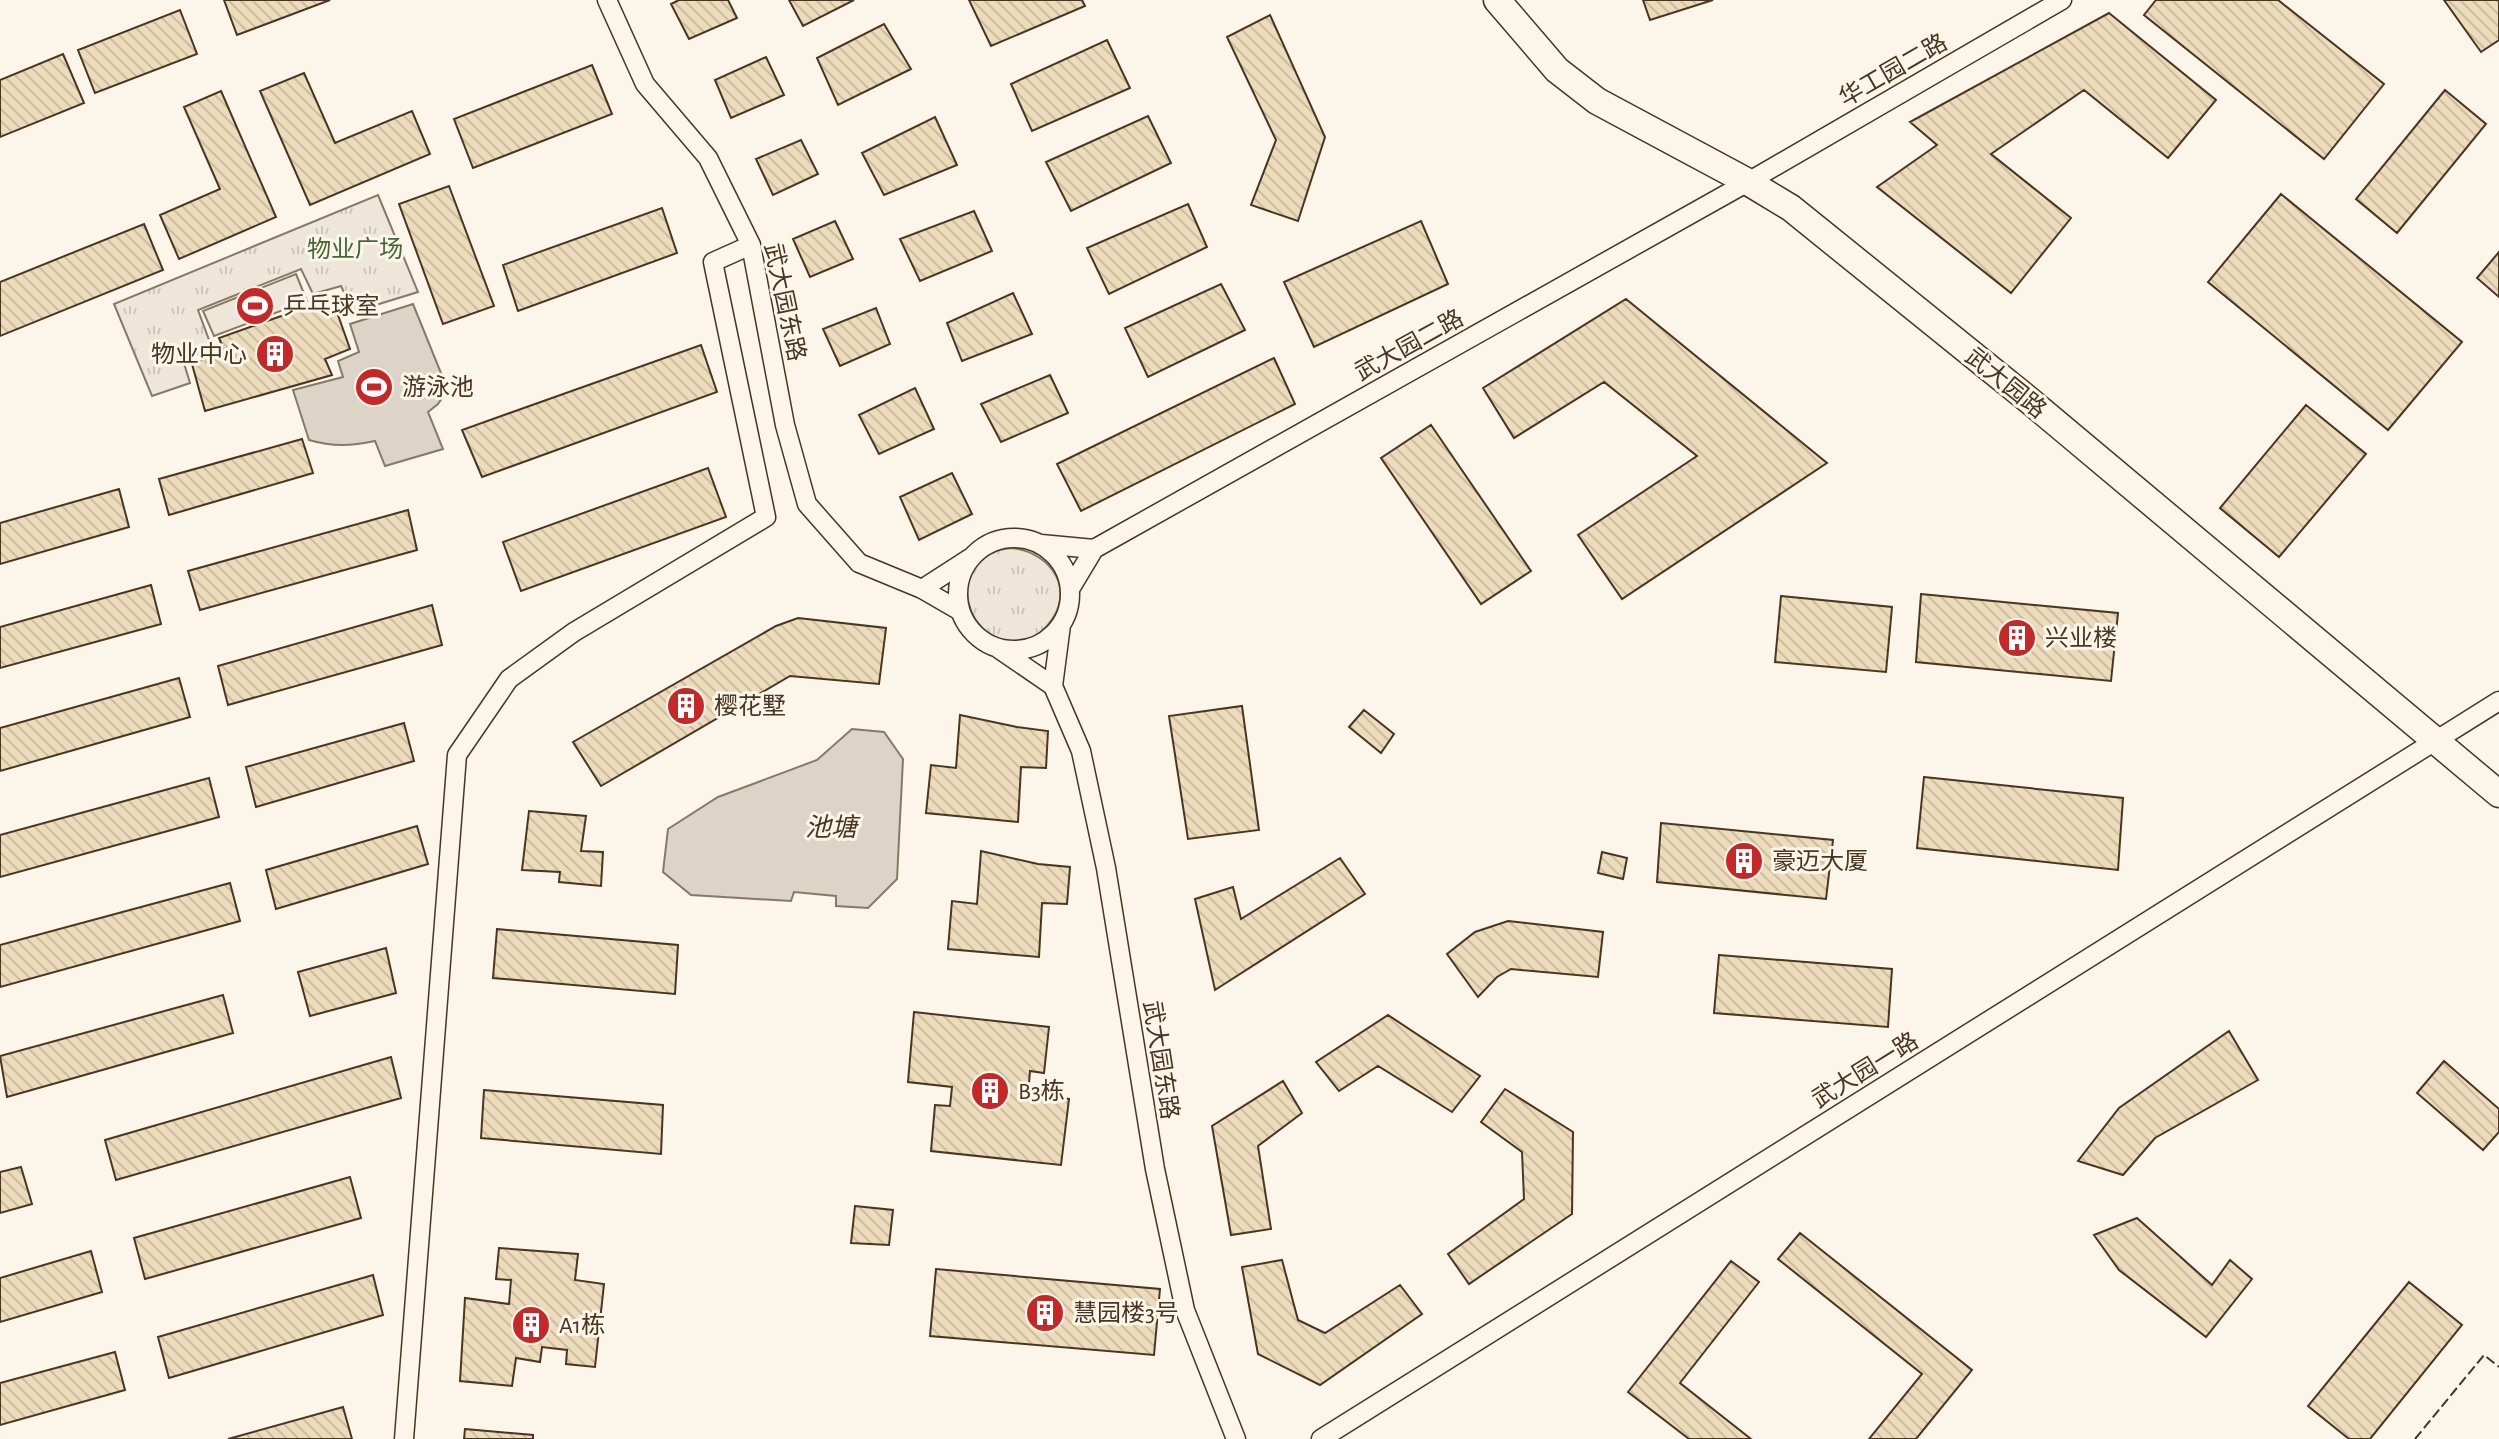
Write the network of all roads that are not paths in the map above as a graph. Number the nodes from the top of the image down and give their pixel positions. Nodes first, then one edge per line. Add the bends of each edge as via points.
1 (607, 0) edge
2 (1497, 0) edge
3 (2062, 0) edge
4 (1748, 182) junction
5 (751, 245) junction
6 (1039, 544) junction
7 (1094, 549) junction
8 (970, 558) junction
9 (922, 589) junction
10 (1070, 589) junction
11 (960, 611) junction
12 (1061, 625) junction
13 (998, 648) junction
14 (1053, 686) junction
15 (2499, 701) edge
16 (2434, 741) junction
17 (2499, 794) edge
18 (404, 1439) edge
19 (1236, 1439) edge
20 (1321, 1439) edge

1 - 5 street, 武大园东路 via 645,84 708,158
2 - 4 street, 武大园路 via 1557,70 1597,101
3 - 4 street, 华工园二路
4 - 7 street, 武大园二路
4 - 16 street, 武大园路 via 1791,208 2030,401
5 - 9 street, 武大园东路 via 785,425 807,504 859,563
5 - 18 street via 713,262 766,517 574,632 509,679 457,755
6 - 7 street
6 - 8 street via 1002,539
6 - 10 street via 1055,555
7 - 10 street
8 - 9 street
8 - 11 street via 959,584
9 - 11 street, 武大园东路
10 - 12 street
11 - 13 street via 968,628
12 - 13 street via 1033,647
12 - 14 street
13 - 14 street
14 - 19 street, 武大园东路 via 1081,751 1106,868 1155,1169 1185,1310
15 - 16 street, 武大园一路
16 - 17 street, 武大园路
16 - 20 street, 武大园一路

